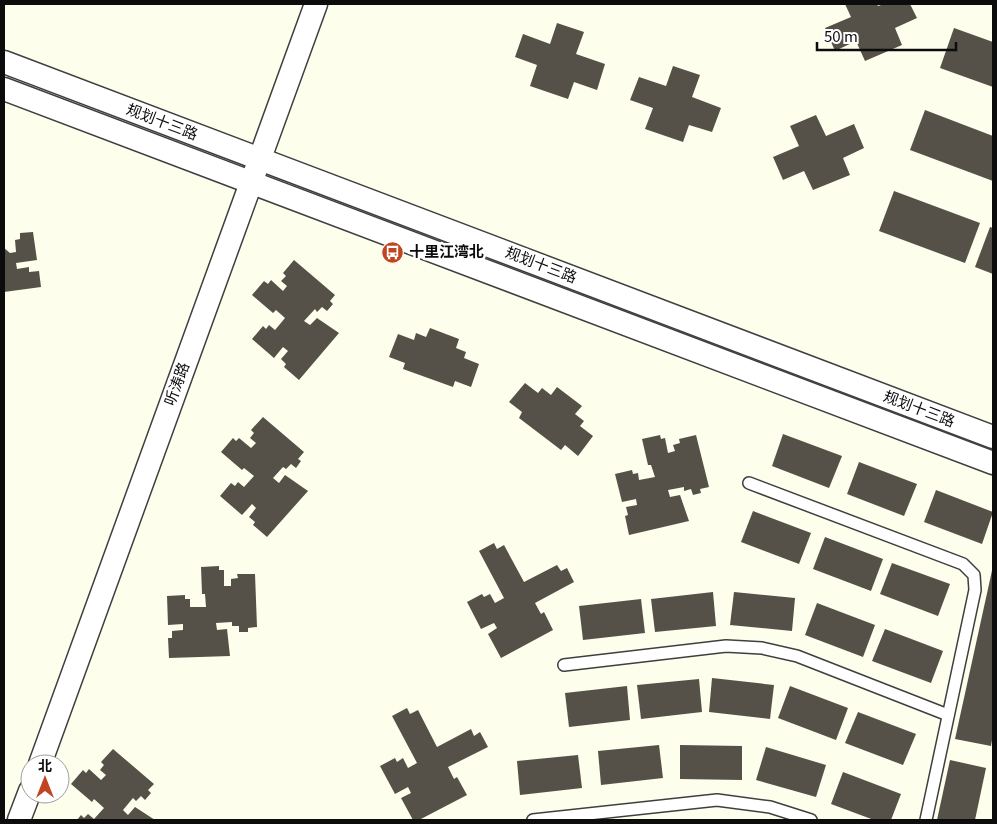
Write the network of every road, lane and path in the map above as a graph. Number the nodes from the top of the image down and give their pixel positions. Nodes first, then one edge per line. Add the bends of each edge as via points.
1 (316, 4) edge
2 (4, 62) edge
3 (4, 88) edge
4 (259, 159) junction
5 (250, 182) junction
6 (993, 437) edge
7 (993, 463) edge
8 (749, 483) dead end
9 (564, 665) dead end
10 (948, 715) junction
11 (44, 754) edge
12 (25, 804) edge
13 (19, 820) edge
14 (533, 820) edge
15 (811, 820) edge
16 (926, 820) edge

1 - 4 street, 听涛路
2 - 4 street, 规划十三路
3 - 5 street, 规划十三路
4 - 5 street, 听涛路
4 - 6 street, 规划十三路
5 - 7 street, 规划十三路
5 - 11 street, 听涛路
8 - 10 lane via 970,568 976,582 975,590
9 - 10 lane via 726,646 762,648 796,656
10 - 16 lane
12 - 13 street
14 - 15 lane via 717,800 770,807

